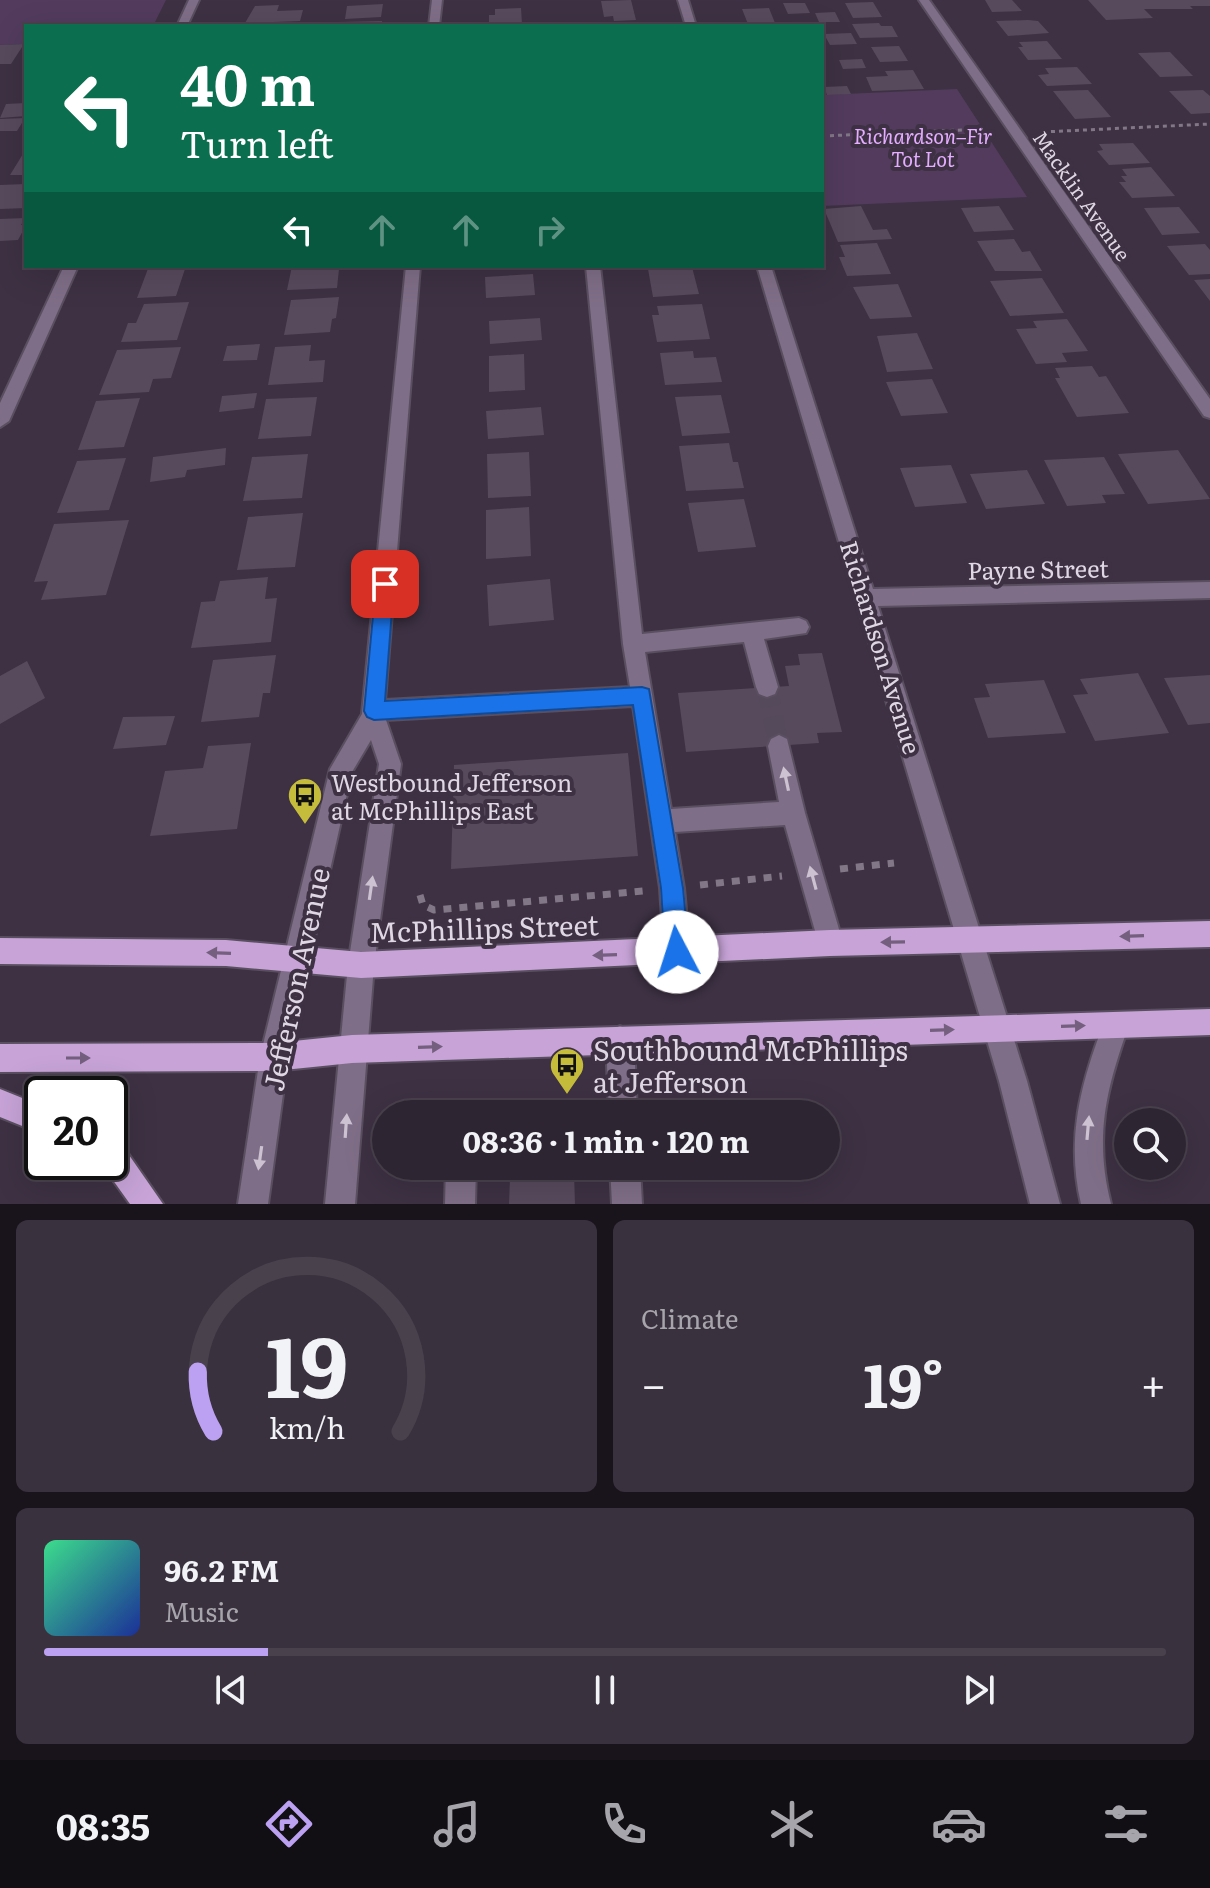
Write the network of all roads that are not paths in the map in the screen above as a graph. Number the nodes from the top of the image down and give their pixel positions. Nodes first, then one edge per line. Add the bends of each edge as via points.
1 (194, 0) edge
2 (437, 0) edge
3 (683, 0) edge
4 (924, 0) edge
5 (183, 24) edge
6 (434, 24) edge
7 (690, 24) edge
8 (70, 268) edge
9 (413, 268) edge
10 (593, 268) edge
11 (765, 268) edge
12 (1210, 412) edge
13 (0, 421) edge
14 (1210, 590) edge
15 (867, 598) junction
16 (799, 627) dead end
17 (752, 632) junction
18 (633, 644) junction
19 (767, 687) tunnel mouth
20 (642, 696) junction
21 (374, 713) junction
22 (779, 746) tunnel mouth
23 (793, 813) junction
24 (661, 821) junction
25 (1210, 934) edge
26 (971, 941) junction
27 (830, 943) junction
28 (0, 951) edge
29 (677, 952) junction
30 (297, 956) junction
31 (361, 965) junction
32 (1210, 1022) edge
33 (1116, 1025) junction
34 (995, 1029) junction
35 (620, 1040) junction
36 (352, 1049) junction
37 (274, 1057) junction
38 (0, 1058) edge
39 (622, 1100) edge
40 (0, 1103) edge
41 (24, 1113) edge
42 (128, 1174) edge
43 (461, 1180) edge
44 (626, 1180) edge
45 (148, 1204) edge
46 (253, 1204) edge
47 (340, 1204) edge
48 (460, 1204) edge
49 (627, 1204) edge
50 (1045, 1204) edge
51 (1096, 1204) edge

1 - 5 street
2 - 6 street
3 - 7 street
4 - 12 street, Macklin Avenue
8 - 13 street
9 - 21 street, Jefferson Avenue
10 - 18 street
11 - 15 street, Richardson Avenue
14 - 15 street, Payne Street
15 - 26 street, Richardson Avenue
16 - 17 street
17 - 18 street
17 - 19 street
18 - 20 street
20 - 21 street
20 - 24 street
21 - 30 street, Jefferson Avenue via 341,769
31 -> 21 street, Jefferson Avenue via 390,764
23 -> 22 street
23 - 24 street
27 -> 23 street
24 - 29 street
25 -> 26 main road, McPhillips Street
26 -> 27 main road, McPhillips Street
26 - 34 street, Richardson Avenue
27 - 29 main road, McPhillips Street
30 -> 28 main road, McPhillips Street
29 -> 31 main road, McPhillips Street
30 - 31 main road, McPhillips Street
30 - 37 street, Jefferson Avenue
31 - 36 street, Jefferson Avenue
32 - 33 main road
34 -> 33 main road
51 -> 33 street via 1086,1171 1088,1123 1096,1078
35 -> 34 main road
34 - 50 street, Richardson Avenue
36 -> 35 main road
35 - 39 street
36 - 37 main road
47 -> 36 street, Jefferson Avenue
38 -> 37 main road
37 -> 46 street, Jefferson Avenue
40 - 41 main road
42 - 45 main road
43 - 48 street
44 - 49 street

